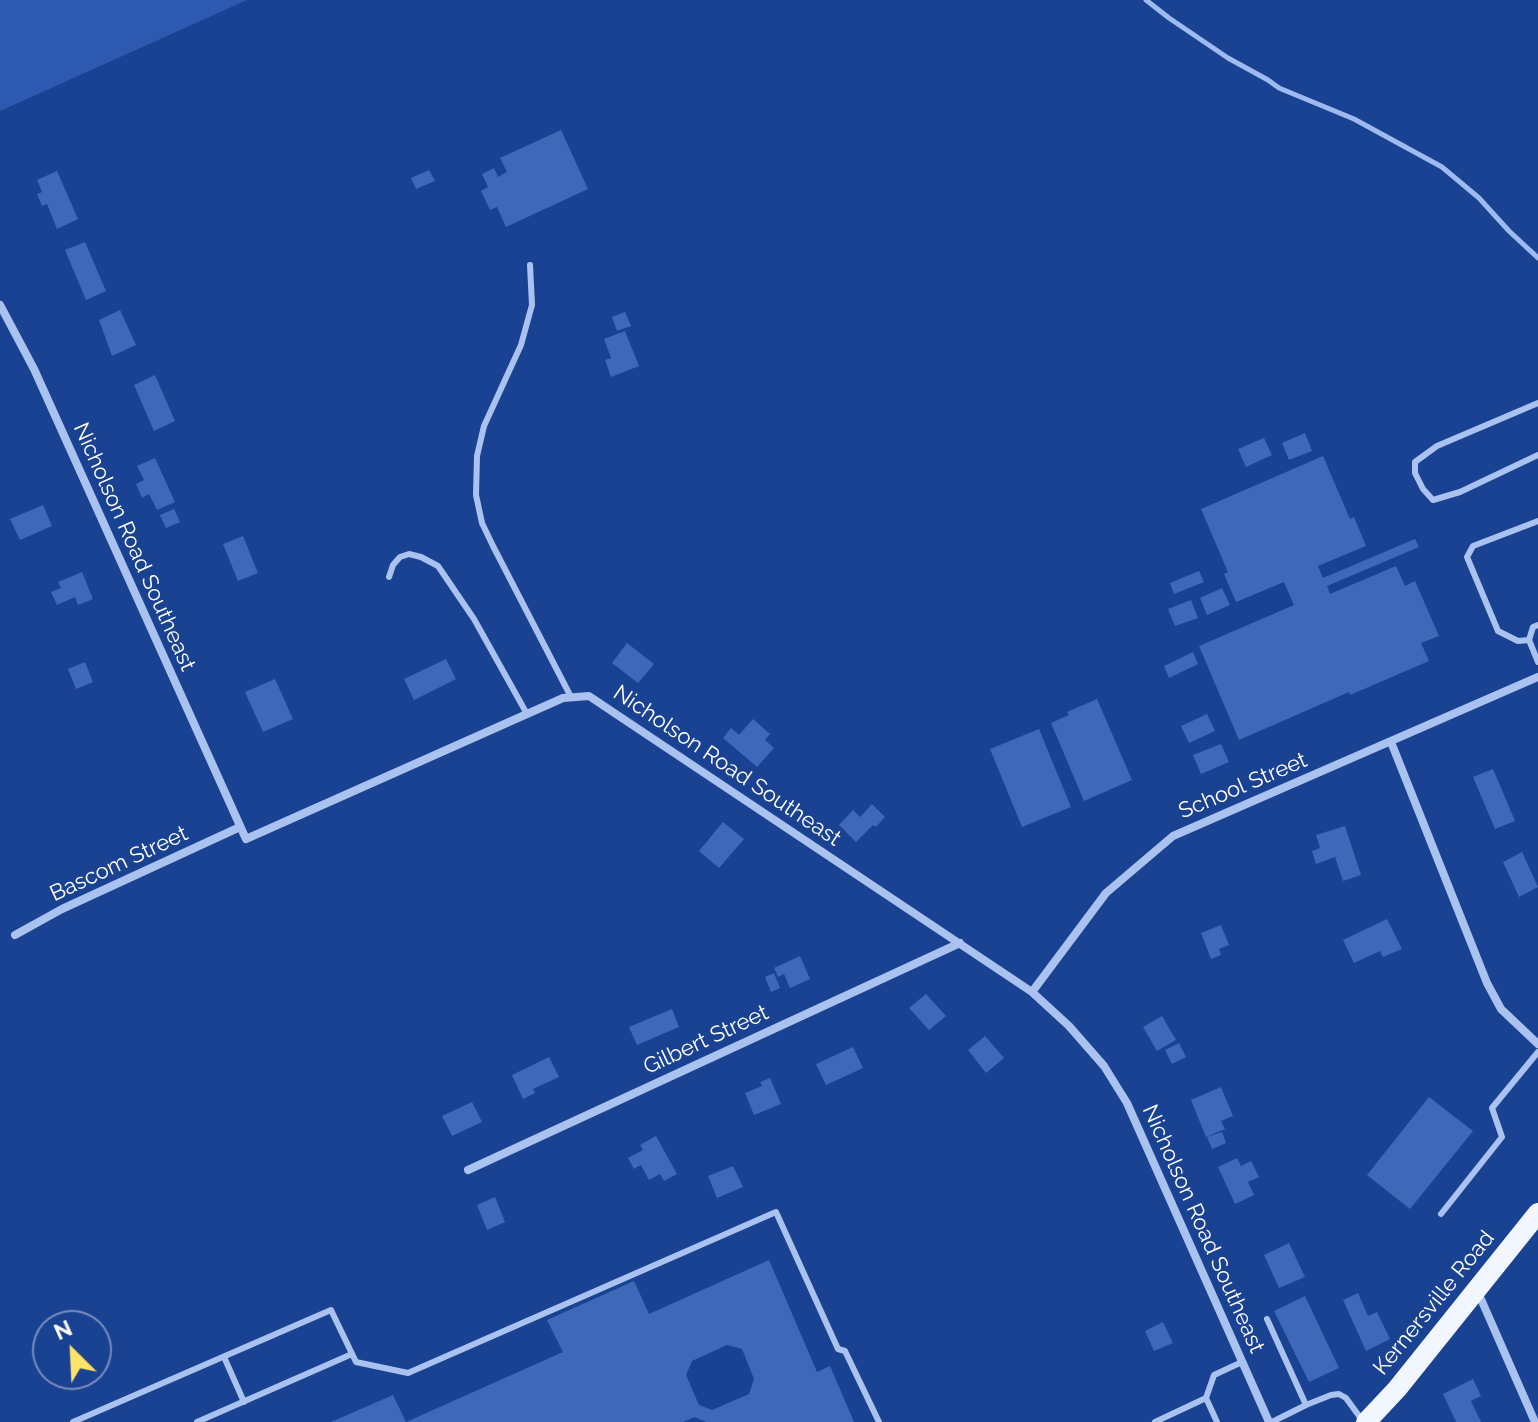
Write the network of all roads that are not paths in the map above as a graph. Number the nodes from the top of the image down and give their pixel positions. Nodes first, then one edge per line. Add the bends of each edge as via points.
1 (530, 265) dead end
2 (0, 305) edge
3 (1538, 403) edge
4 (1538, 455) edge
5 (1538, 521) edge
6 (389, 577) dead end
7 (1538, 625) edge
8 (1529, 640) junction
9 (1538, 662) edge
10 (1538, 677) edge
11 (571, 697) junction
12 (527, 714) junction
13 (1391, 742) junction
14 (240, 827) junction
15 (15, 935) dead end
16 (960, 943) junction
17 (1032, 992) junction
18 (1538, 1044) edge
19 (1538, 1052) edge
20 (468, 1170) dead end
21 (1441, 1214) dead end
22 (1535, 1222) edge
23 (1476, 1289) junction
24 (1267, 1319) dead end
25 (352, 1354) junction
26 (224, 1357) junction
27 (1242, 1362) junction
28 (1206, 1398) junction
29 (244, 1402) junction
30 (1538, 1402) edge
31 (1306, 1405) junction
32 (1528, 1406) junction
33 (73, 1422) edge
34 (197, 1422) edge
35 (879, 1422) edge
36 (1155, 1422) edge
37 (1217, 1422) edge
38 (1270, 1422) edge
39 (1365, 1422) edge
40 (1535, 1422) edge

1 - 11 lane via 532,305 521,345 484,426 476,495 482,523
2 - 14 street, Nicholson Road Southeast via 34,369
3 - 4 lane via 1437,446 1415,462 1415,473 1433,500
5 - 8 lane via 1473,546 1467,557 1498,631 1518,641
6 - 12 lane via 393,565 409,554 438,566
7 - 8 lane
8 - 9 lane
10 - 13 street, School Street
11 - 12 street
11 - 16 street, Nicholson Road Southeast via 589,696
12 - 14 street via 246,839
13 - 17 street, School Street via 1173,836 1106,893
13 - 18 street via 1487,983 1501,1009
14 - 15 street, Bascom Street
16 - 17 street, Nicholson Road Southeast
16 - 20 street, Gilbert Street
17 - 27 street, Nicholson Road Southeast via 1104,1066 1127,1103
19 - 21 lane via 1492,1108 1502,1137
22 - 23 main road, Kernersville Road
23 - 32 street
23 - 39 main road, Kernersville Road
24 - 31 lane
25 - 26 lane via 331,1310
25 - 29 lane
25 - 35 lane via 356,1362 408,1373 776,1212 838,1349 845,1351
26 - 29 lane
26 - 33 lane
27 - 28 lane via 1214,1375
27 - 38 street, Nicholson Road Southeast
28 - 36 lane
28 - 37 lane
29 - 34 lane
30 - 32 lane
31 - 38 lane
31 - 39 lane via 1339,1394
32 - 40 street

